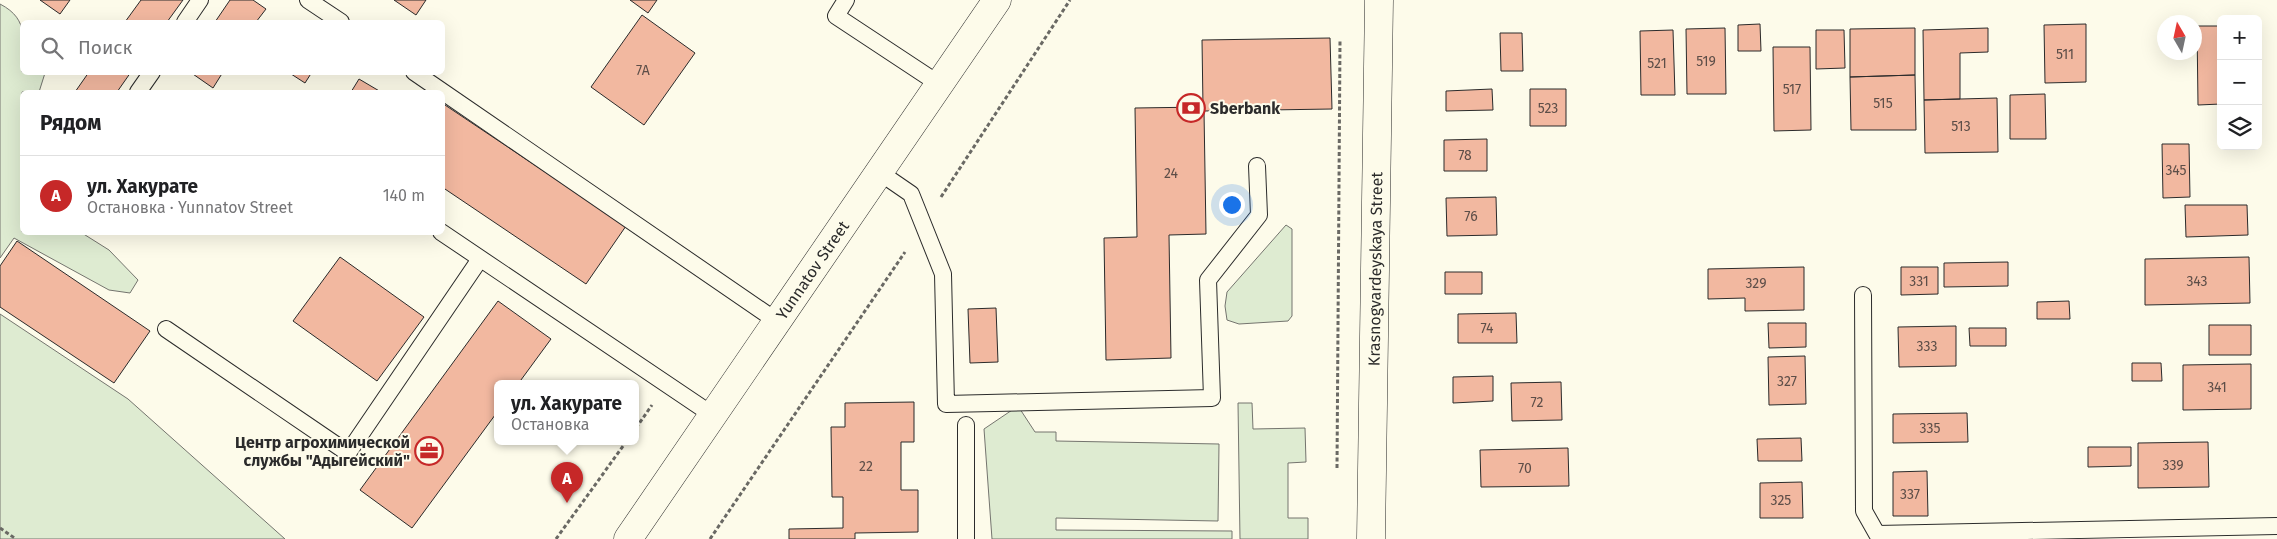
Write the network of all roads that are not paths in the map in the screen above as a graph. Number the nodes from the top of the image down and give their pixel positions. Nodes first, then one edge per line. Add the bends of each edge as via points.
1 (200, 0) edge
2 (308, 0) edge
3 (846, 0) edge
4 (997, 0) edge
5 (1379, 0) edge
6 (186, 20) edge
7 (338, 20) edge
8 (150, 75) edge
9 (418, 75) edge
10 (940, 84) junction
11 (139, 90) edge
12 (440, 90) edge
13 (445, 93) edge
14 (1258, 166) dead end
15 (879, 172) junction
16 (445, 235) edge
17 (480, 259) junction
18 (1863, 296) dead end
19 (778, 322) junction
20 (166, 329) dead end
21 (714, 416) junction
22 (966, 425) dead end
23 (2277, 526) edge
24 (628, 539) edge
25 (966, 539) edge
26 (1372, 539) edge

1 - 6 lane
2 - 7 lane
3 - 10 lane via 836,16
4 - 10 main road, Yunnatov Street
5 - 26 main road, Krasnogvardeyskaya Street
8 - 11 lane
9 - 12 lane
10 - 15 main road, Yunnatov Street
13 - 19 lane
14 - 15 lane via 1259,215 1208,280 1212,398 946,404 943,274 912,194
15 - 19 main road, Yunnatov Street
16 - 17 lane
17 - 20 lane via 348,452
17 - 21 lane
18 - 23 lane via 1864,511 1877,534
19 - 21 main road, Yunnatov Street
21 - 24 main road, Yunnatov Street
22 - 25 lane

